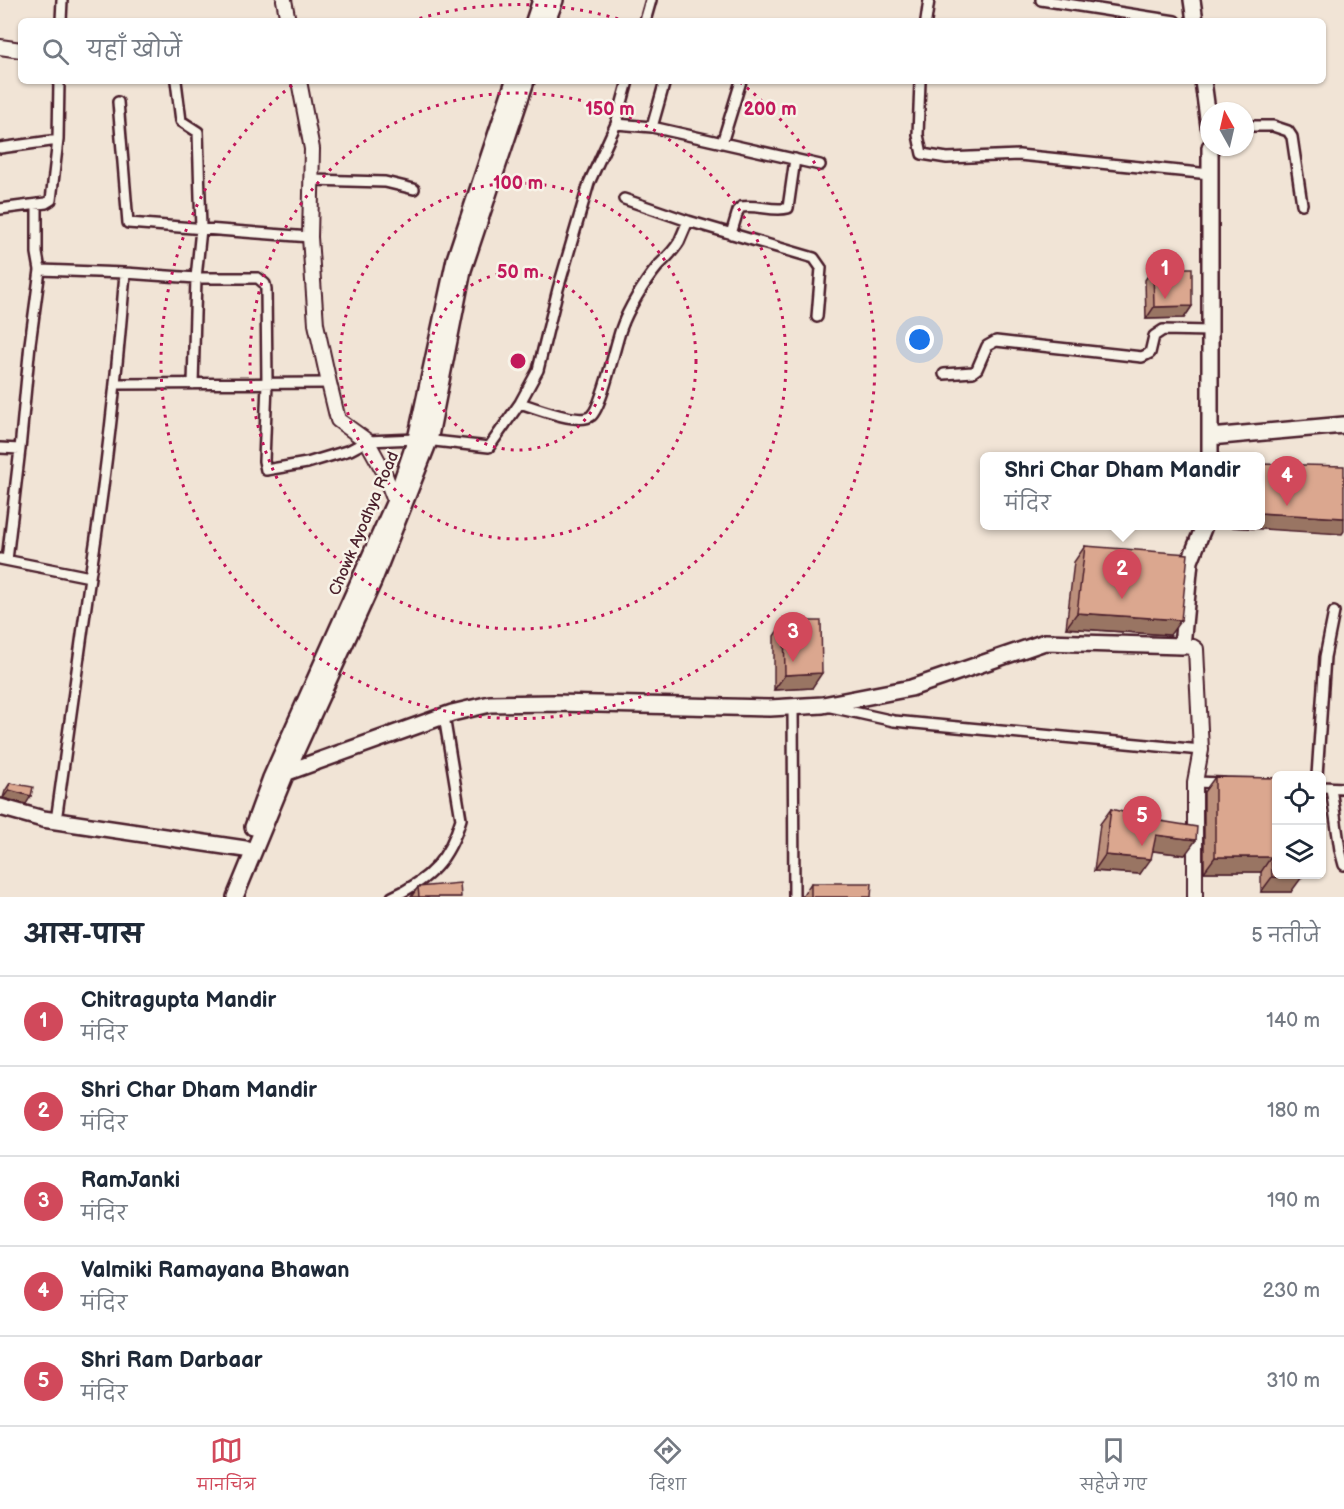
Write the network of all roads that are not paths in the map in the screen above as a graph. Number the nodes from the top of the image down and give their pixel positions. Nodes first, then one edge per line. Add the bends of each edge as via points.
1 (62, 0) edge
2 (284, 0) edge
3 (541, 0) edge
4 (555, 0) edge
5 (651, 0) edge
6 (929, 0) edge
7 (1041, 0) edge
8 (1192, 0) edge
9 (61, 18) edge
10 (287, 18) edge
11 (535, 18) edge
12 (549, 18) edge
13 (646, 18) edge
14 (926, 18) edge
15 (1156, 18) edge
16 (1195, 18) edge
17 (0, 47) edge
18 (18, 50) edge
19 (59, 84) edge
20 (176, 84) edge
21 (300, 84) edge
22 (513, 84) edge
23 (525, 84) edge
24 (627, 84) edge
25 (664, 84) edge
26 (740, 84) edge
27 (920, 84) edge
28 (1203, 84) edge
29 (118, 102) dead end
30 (1206, 102) edge
31 (616, 124) junction
32 (652, 126) junction
33 (1254, 126) edge
34 (58, 140) junction
35 (722, 143) junction
36 (0, 148) edge
37 (1210, 156) edge
38 (795, 159) junction
39 (820, 165) dead end
40 (1210, 174) junction
41 (311, 180) junction
42 (414, 189) dead end
43 (624, 199) dead end
44 (36, 204) junction
45 (1302, 204) dead end
46 (0, 209) edge
47 (688, 221) junction
48 (201, 229) junction
49 (730, 234) junction
50 (310, 237) junction
51 (40, 270) junction
52 (125, 273) junction
53 (196, 278) junction
54 (817, 317) dead end
55 (1210, 331) junction
56 (944, 374) dead end
57 (267, 383) junction
58 (329, 383) junction
59 (116, 384) junction
60 (193, 384) junction
61 (520, 403) junction
62 (1344, 425) edge
63 (1210, 437) junction
64 (423, 440) junction
65 (367, 441) junction
66 (0, 448) edge
67 (20, 449) junction
68 (1210, 452) edge
69 (395, 501) junction
70 (1202, 530) edge
71 (3, 560) edge
72 (90, 577) junction
73 (1334, 612) dead end
74 (1182, 646) junction
75 (823, 705) junction
76 (793, 706) junction
77 (444, 716) junction
78 (1201, 750) junction
79 (1317, 771) edge
80 (286, 773) junction
81 (271, 778) junction
82 (1196, 782) junction
83 (1230, 783) edge
84 (1326, 787) edge
85 (1344, 788) edge
86 (0, 807) edge
87 (56, 821) junction
88 (244, 849) junction
89 (1344, 865) edge
90 (225, 897) edge
91 (235, 897) edge
92 (392, 897) edge
93 (794, 897) edge
94 (1195, 897) edge

1 - 9 street
2 - 10 street
3 - 11 main road
4 - 12 main road
5 - 13 street
6 - 14 street
7 - 15 street
8 - 16 main road
17 - 18 street
19 - 34 street
20 - 48 street via 181,121 198,132
21 - 41 street via 312,149
22 - 64 main road, Chowk Ayodhya Road via 455,259
23 - 64 main road via 463,270
24 - 31 street
25 - 32 street
26 - 35 street
27 - 40 street via 918,135 922,154 947,158 1020,155
28 - 30 main road
29 - 48 street via 128,223
31 - 32 street
31 - 61 street via 589,183 538,370
32 - 35 street
33 - 45 street via 1273,126 1288,131 1292,137
34 - 36 street
34 - 44 street via 51,200
35 - 38 street
37 - 40 main road
38 - 39 street
38 - 49 street via 788,208 741,207
40 - 55 main road
41 - 42 street via 385,182
41 - 50 street
43 - 47 street
44 - 46 street
44 - 51 street
47 - 49 street
47 - 61 street via 669,257 627,312 590,418 558,415
48 - 50 street
48 - 53 street
49 - 54 street via 819,262
50 - 58 street via 316,324
51 - 52 street
51 - 67 street
52 - 53 street
52 - 59 street
53 - 57 street via 258,278 265,284
53 - 60 street
55 - 56 street via 1163,330 1154,336 1150,353 1142,357 996,341 987,346 973,372
55 - 63 main road
57 - 58 street
57 - 60 street
57 - 65 street via 266,470 307,463
58 - 65 street via 338,420
59 - 60 street
59 - 72 street
61 - 64 street via 489,447
62 - 63 main road
63 - 68 main road
64 - 65 street
64 - 69 main road, Chowk Ayodhya Road
64 - 80 main road via 373,582
65 - 69 street
66 - 67 street
67 - 71 street
69 - 81 main road, Chowk Ayodhya Road
70 - 74 main road via 1190,561
71 - 72 street
72 - 87 street
73 - 79 street via 1325,657
74 - 75 main road via 1045,642 911,688
74 - 78 street via 1196,649
75 - 76 main road
75 - 78 street via 894,720
76 - 77 main road via 490,704
76 - 93 street
77 - 80 main road
77 - 92 street via 461,819 457,834 441,864 412,888
78 - 82 street
80 - 81 main road
80 - 91 main road
81 - 88 main road, Chowk Ayodhya Road
82 - 83 street
82 - 94 street
84 - 85 street
84 - 89 street
86 - 87 main road
87 - 88 main road
88 - 90 main road, Chowk Ayodhya Road

